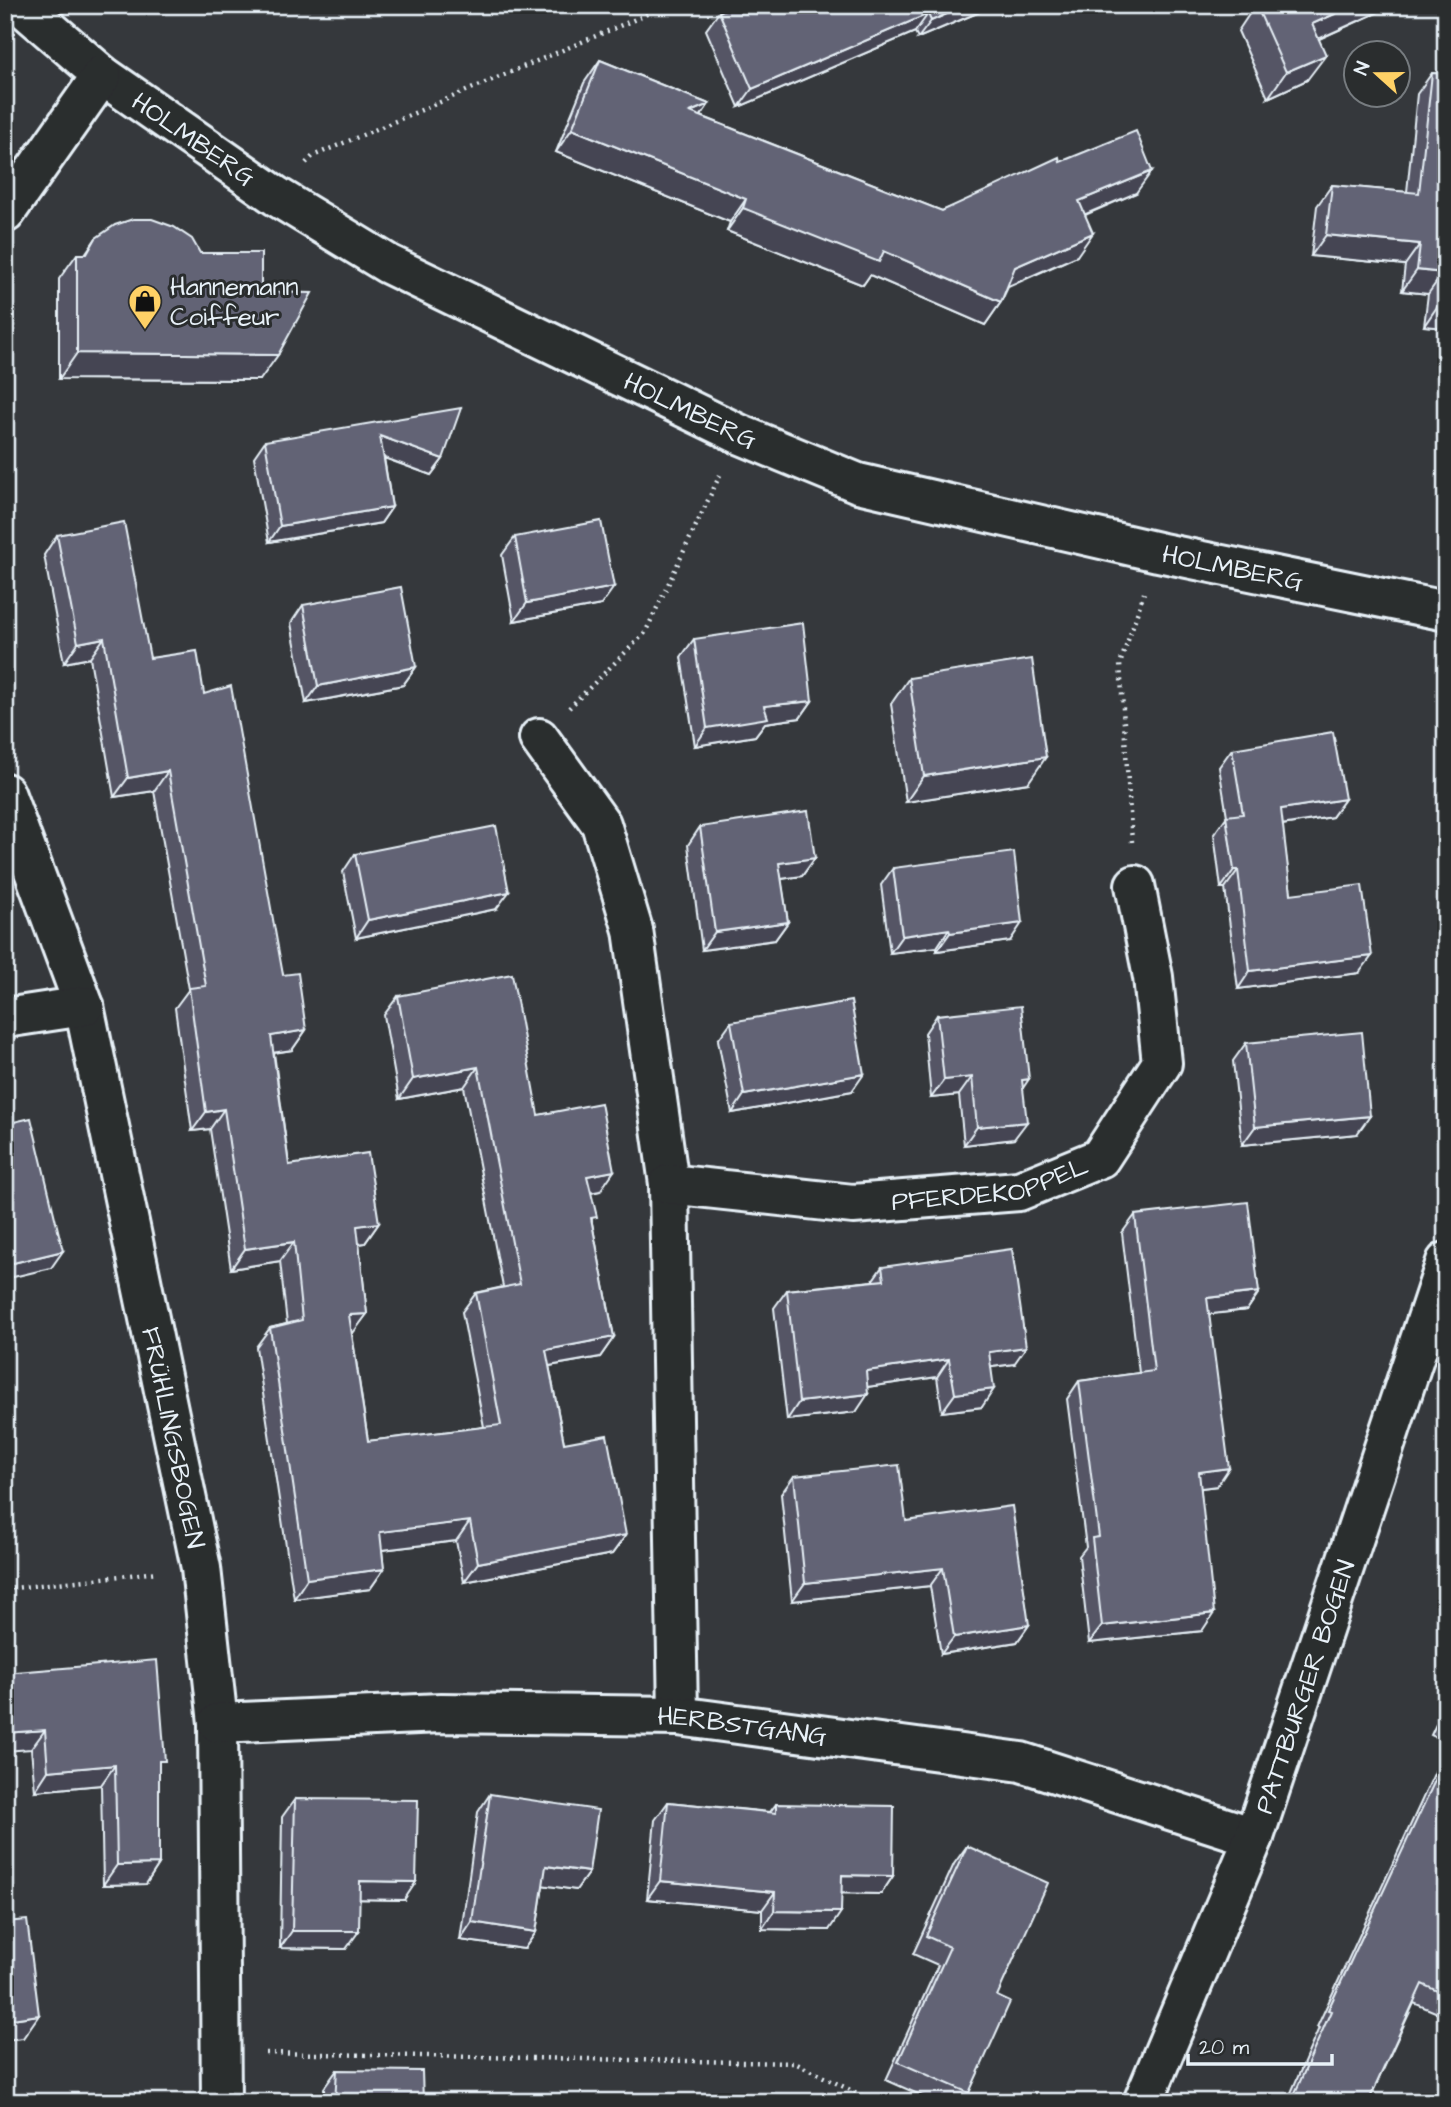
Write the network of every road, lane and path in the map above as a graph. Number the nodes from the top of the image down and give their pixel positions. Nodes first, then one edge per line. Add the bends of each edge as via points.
1 (21, 5) edge
2 (663, 5) edge
3 (102, 75) junction
4 (276, 196) junction
5 (5, 212) edge
6 (739, 434) junction
7 (1158, 552) junction
8 (1446, 611) edge
9 (539, 738) joint
10 (5, 793) edge
11 (1135, 885) joint
12 (83, 1006) junction
13 (5, 1018) edge
14 (669, 1185) junction
15 (1446, 1262) edge
16 (201, 1568) junction
17 (5, 1589) edge
18 (678, 1716) junction
19 (218, 1723) junction
20 (1254, 1837) junction
21 (220, 2053) junction
22 (221, 2102) edge
23 (875, 2102) edge
24 (1143, 2102) edge

1 - 3 street, HOLMBERG
2 - 4 path via 313,156
3 - 4 street, HOLMBERG
3 - 5 street
4 - 6 street, HOLMBERG via 388,264
6 - 7 street, HOLMBERG via 858,483
6 - 9 path via 645,633
7 - 8 street, HOLMBERG
7 - 11 path via 1120,664
9 - 14 street via 601,824 633,930
10 - 12 street, FRÜHLINGSBOGEN
11 - 14 street, PFERDEKOPPEL via 1153,977 1162,1063 1100,1158 1019,1191 853,1204
12 - 13 street
12 - 16 street, FRÜHLINGSBOGEN
14 - 18 street
15 - 20 street, PATTBURGER BOGEN
16 - 17 path
16 - 19 street, FRÜHLINGSBOGEN
18 - 19 street, HERBSTGANG via 441,1713
18 - 20 street, HERBSTGANG via 1021,1762
19 - 21 street, FRÜHLINGSBOGEN
20 - 24 street, PATTBURGER BOGEN
21 - 22 street, FRÜHLINGSBOGEN
21 - 23 path via 794,2063

